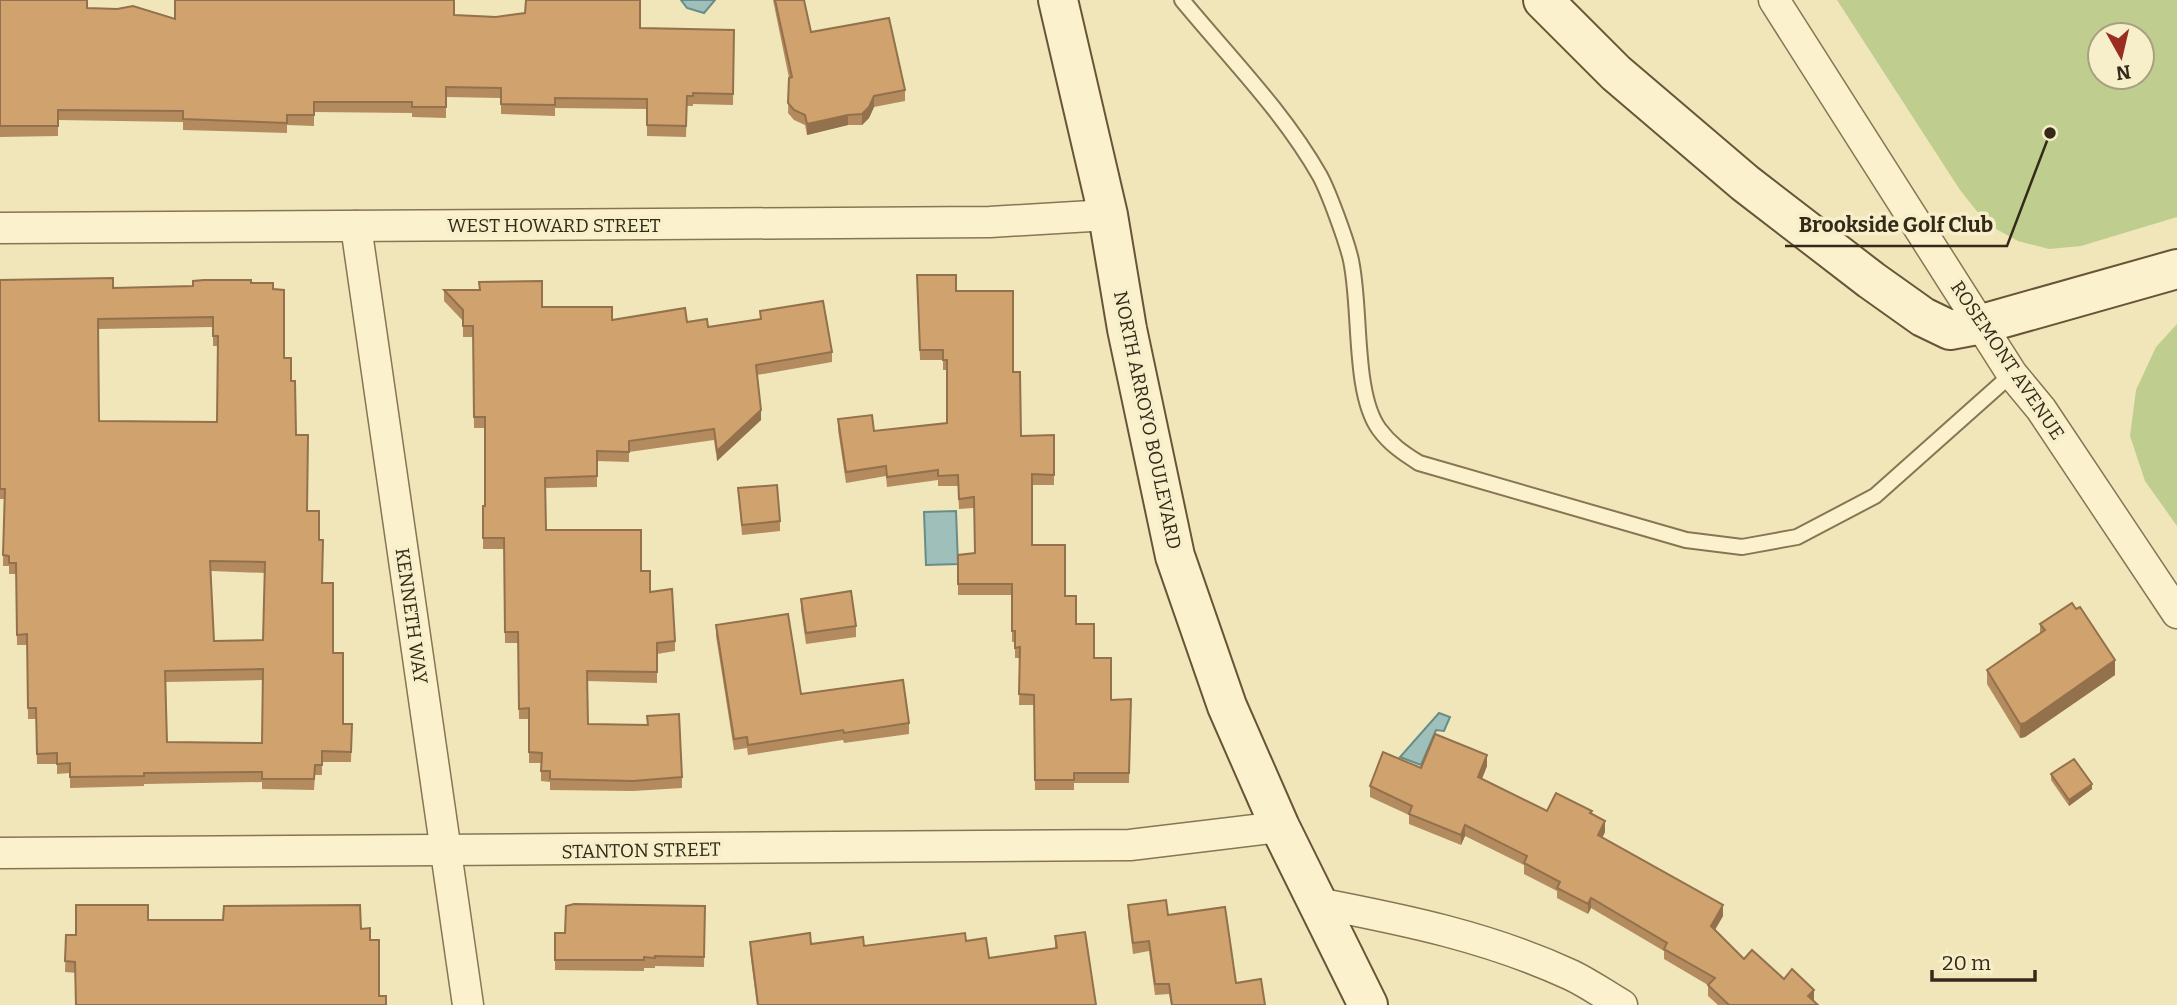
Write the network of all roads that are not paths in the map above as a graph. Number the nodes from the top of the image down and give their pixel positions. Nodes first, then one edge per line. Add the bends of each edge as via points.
1 (1058, 0) edge
2 (1182, 0) edge
3 (1544, 0) edge
4 (1774, 0) edge
5 (1108, 215) junction
6 (356, 226) junction
7 (0, 228) edge
8 (2177, 270) edge
9 (1982, 324) junction
10 (2012, 374) junction
11 (2177, 612) edge
12 (1280, 827) junction
13 (446, 852) junction
14 (0, 853) edge
15 (1317, 903) junction
16 (468, 1005) edge
17 (1368, 1005) edge
18 (1622, 1005) edge

1 - 5 street, NORTH ARROYO BOULEVARD
2 - 10 lane via 1273,108 1321,177 1350,257 1366,401 1377,427 1395,448 1419,463 1686,540 1742,547 1797,537 1875,496
3 - 9 street via 1636,90 1745,183 1871,280 1950,330
4 - 9 street, ROSEMONT AVENUE
5 - 6 street, WEST HOWARD STREET via 990,222
5 - 12 street, NORTH ARROYO BOULEVARD via 1127,330 1175,556 1227,706
6 - 7 street, WEST HOWARD STREET
6 - 13 street, KENNETH WAY
8 - 9 street
9 - 10 street, ROSEMONT AVENUE
10 - 11 street, ROSEMONT AVENUE via 2041,409
12 - 13 street, STANTON STREET via 1130,845
12 - 15 street, NORTH ARROYO BOULEVARD
13 - 14 street, STANTON STREET
13 - 16 street, KENNETH WAY
15 - 17 street, NORTH ARROYO BOULEVARD
15 - 18 street via 1421,922 1489,942 1573,975

